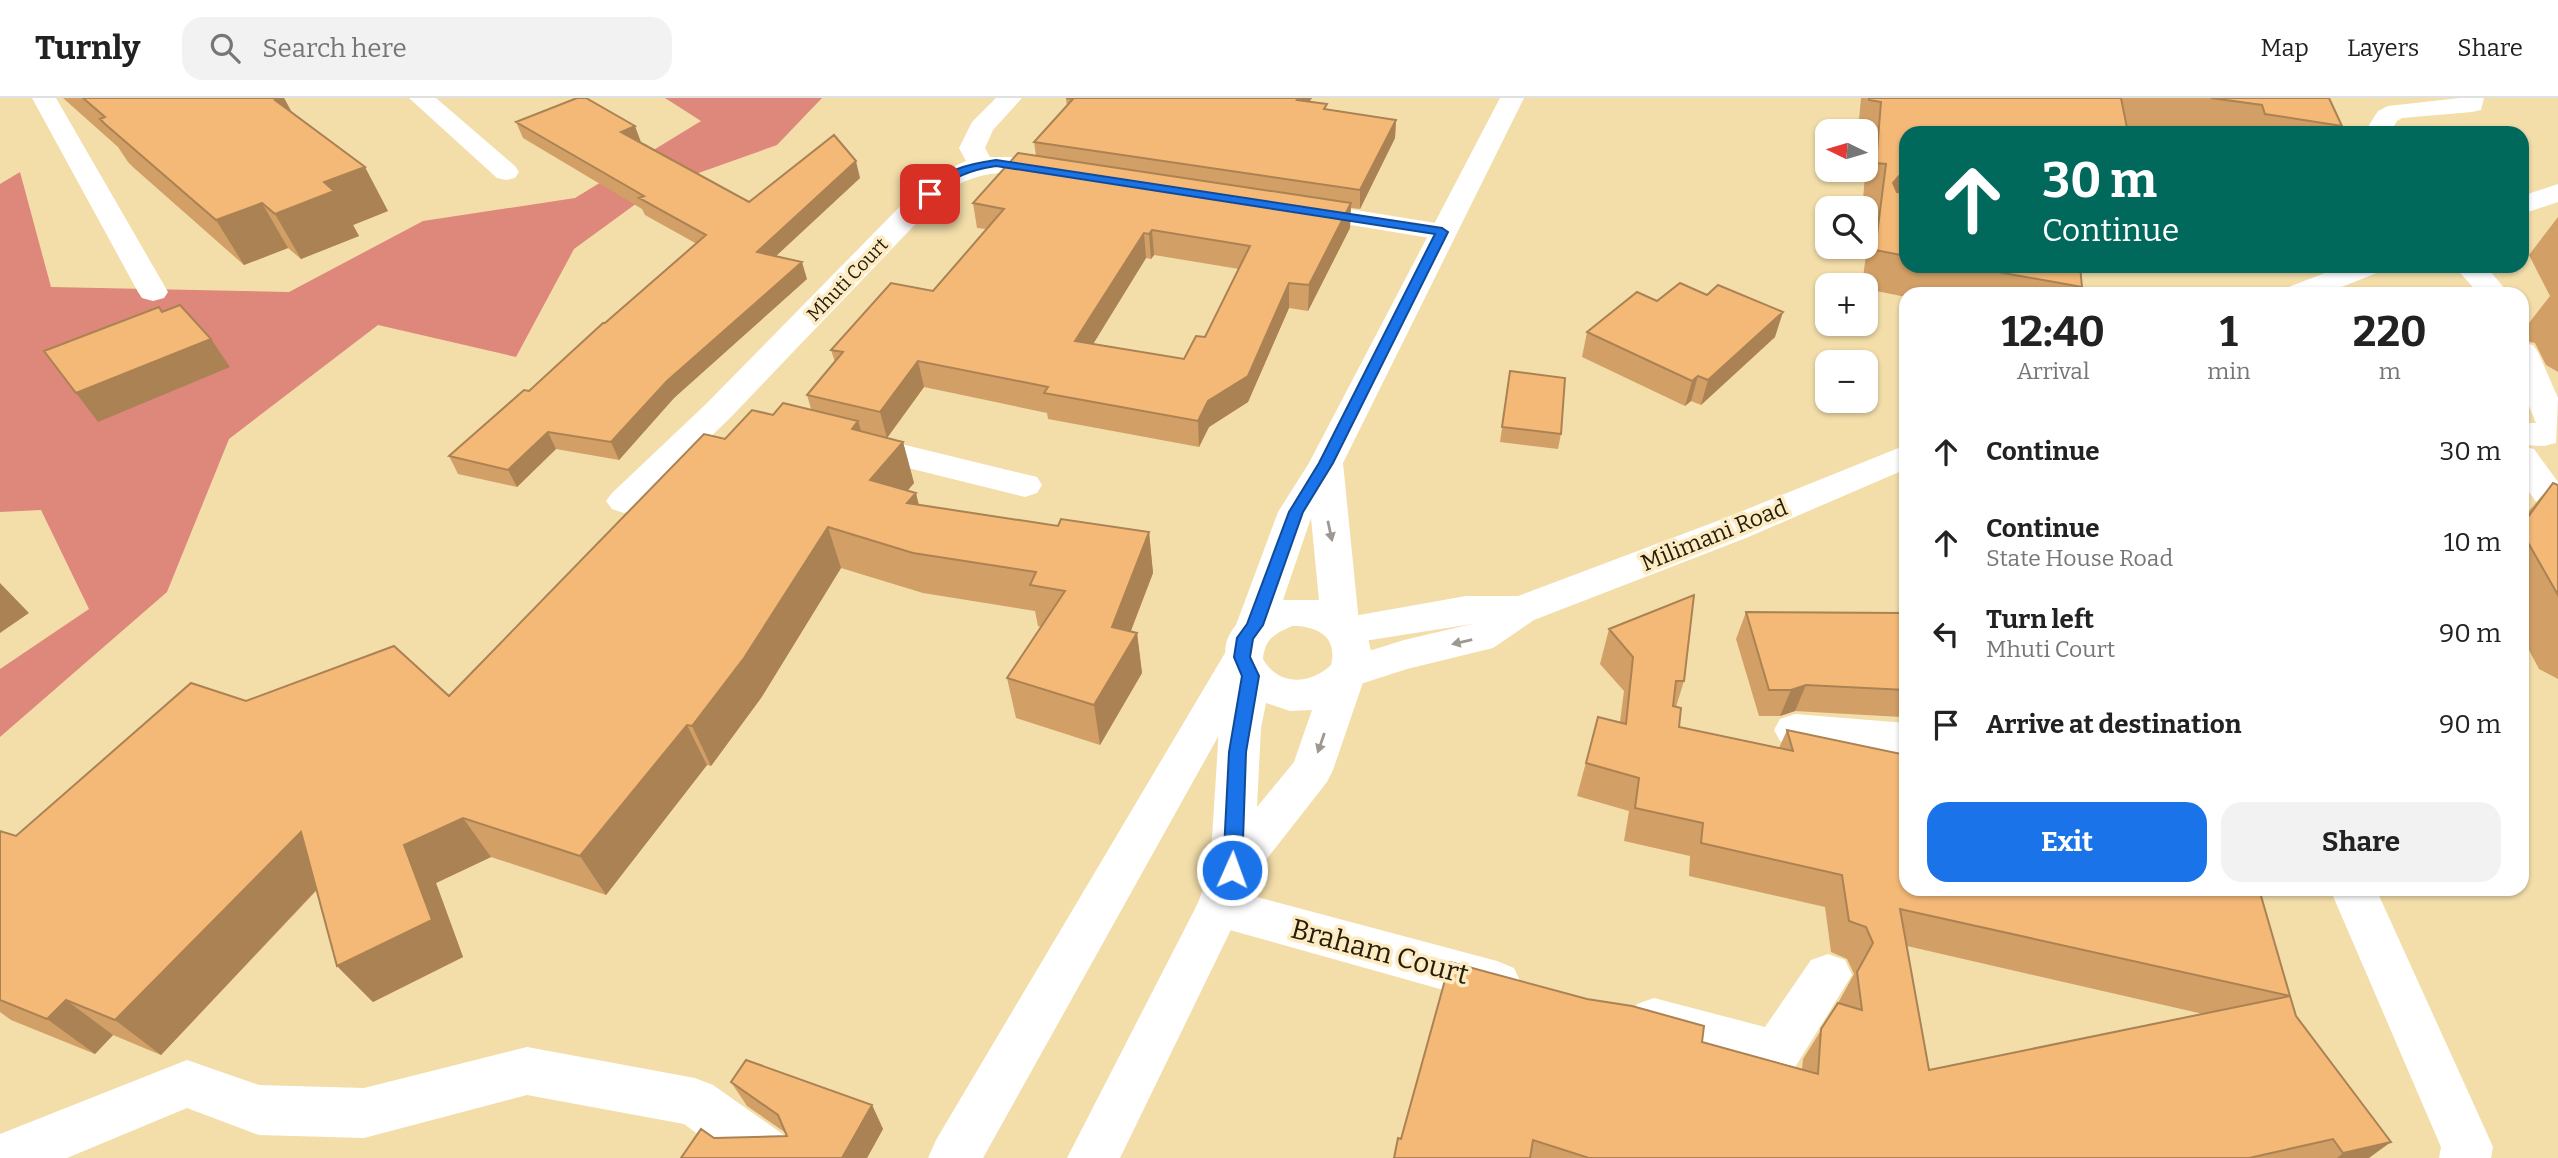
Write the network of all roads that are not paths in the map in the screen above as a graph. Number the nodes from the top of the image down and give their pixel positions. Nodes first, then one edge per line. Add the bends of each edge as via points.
1 (44, 98) edge
2 (421, 98) edge
3 (1010, 98) edge
4 (1512, 98) edge
5 (2472, 98) edge
6 (2381, 126) edge
7 (981, 164) junction
8 (506, 172) dead end
9 (1088, 177) edge
10 (2558, 192) edge
11 (2529, 203) edge
12 (1276, 205) edge
13 (1442, 232) junction
14 (2351, 273) edge
15 (2475, 273) edge
16 (2316, 287) edge
17 (2488, 287) edge
18 (153, 292) dead end
19 (2529, 368) edge
20 (718, 411) junction
21 (758, 420) edge
22 (2529, 434) edge
23 (825, 437) edge
24 (1899, 459) edge
25 (1326, 463) junction
26 (2529, 467) edge
27 (1025, 485) dead end
28 (624, 501) dead end
29 (2556, 505) edge
30 (1521, 610) junction
31 (1342, 628) junction
32 (1249, 653) junction
33 (1346, 676) junction
34 (1795, 730) edge
35 (1899, 738) edge
36 (1225, 888) junction
37 (2356, 896) edge
38 (1828, 975) dead end
39 (1538, 994) edge
40 (1610, 1010) edge
41 (4, 1158) edge
42 (773, 1158) edge
43 (954, 1158) edge
44 (1093, 1158) edge
45 (2465, 1158) edge

1 - 18 main road
2 - 8 main road
3 - 7 main road via 981,127 972,148
4 - 13 main road
5 - 6 main road via 2472,105 2397,111
7 - 9 main road, Mhuti Court
7 - 20 main road, Mhuti Court via 939,183
10 - 11 main road
12 - 13 main road
13 - 25 main road
14 - 16 main road
15 - 17 main road
19 - 22 main road via 2553,424 2544,435
20 - 21 main road
20 - 28 main road, Mhuti Court
23 - 27 main road
24 - 30 main road, Milimani Road
25 -> 31 main road via 1327,515
25 - 32 main road via 1296,512
26 - 29 main road
30 - 31 main road, Milimani Road via 1466,610
30 -> 33 main road, Milimani Road via 1479,638 1404,655
31 - 32 main road via 1325,616 1288,612 1270,617
31 - 33 main road via 1352,644 1354,659
32 - 33 main road via 1263,687 1297,696 1331,688
32 - 36 main road
32 - 43 main road
33 -> 36 main road via 1312,770
34 - 35 main road
36 - 39 main road, Braham Court
36 - 44 main road
37 - 45 main road via 2467,1147
38 - 40 main road via 1776,1054
41 - 42 main road via 187,1084 259,1110 364,1113 527,1071 695,1102

